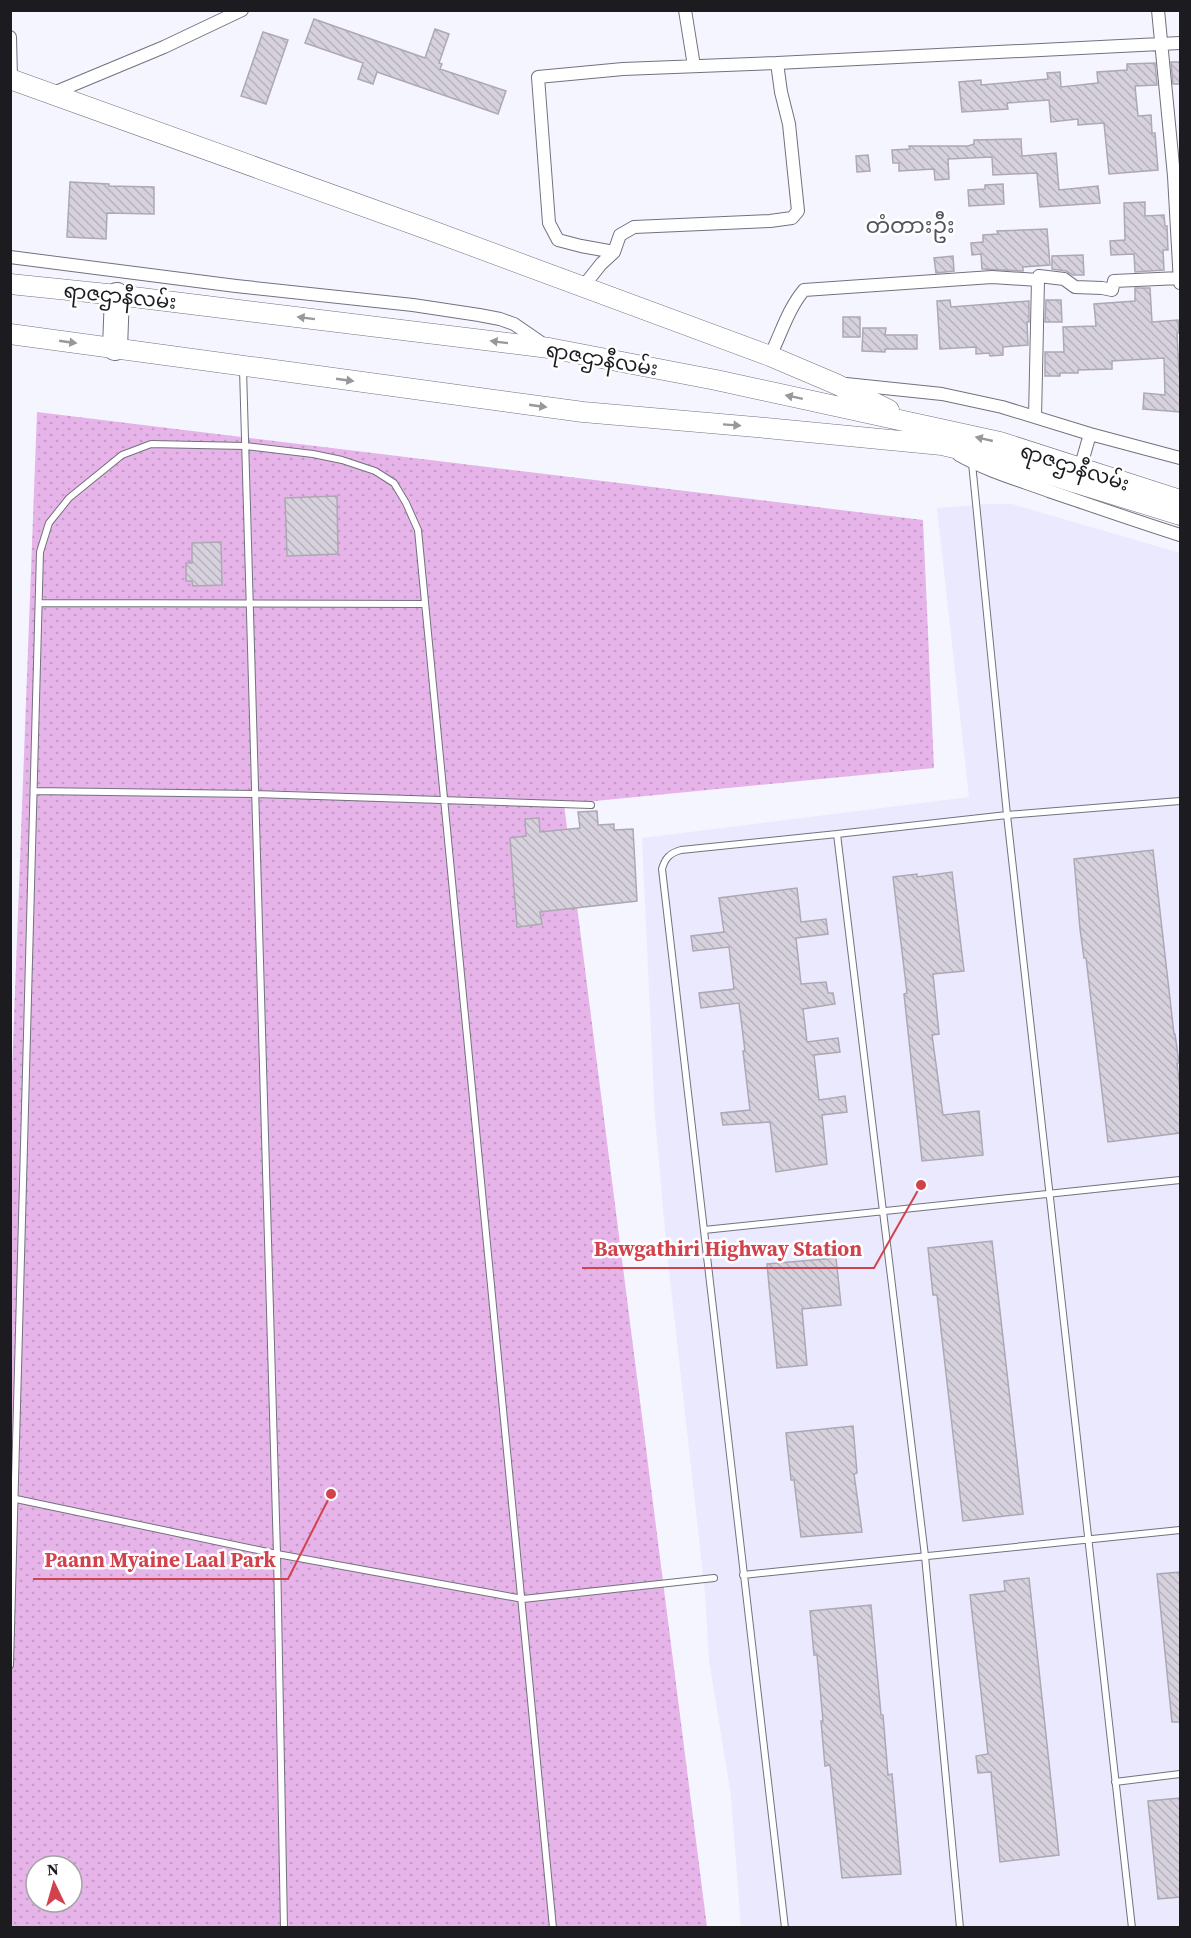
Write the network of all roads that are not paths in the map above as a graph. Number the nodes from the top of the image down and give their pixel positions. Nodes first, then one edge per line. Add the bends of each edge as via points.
1 (242, 10) edge
2 (685, 10) edge
3 (1158, 10) edge
4 (10, 37) edge
5 (1180, 43) edge
6 (1161, 44) junction
7 (777, 63) junction
8 (694, 66) junction
9 (13, 82) edge
10 (51, 94) junction
11 (1177, 176) edge
12 (614, 252) junction
13 (10, 257) edge
14 (1038, 280) junction
15 (1180, 280) edge
16 (10, 284) edge
17 (582, 288) junction
18 (117, 295) junction
19 (10, 334) edge
20 (115, 348) junction
21 (549, 348) junction
22 (771, 356) junction
23 (242, 366) junction
24 (836, 384) junction
25 (1035, 417) junction
26 (914, 422) junction
27 (1090, 434) junction
28 (942, 445) junction
29 (245, 446) junction
30 (1180, 458) edge
31 (972, 463) junction
32 (1080, 469) junction
33 (1180, 500) edge
34 (1180, 515) edge
35 (1180, 535) edge
36 (39, 603) junction
37 (250, 603) junction
38 (425, 604) junction
39 (34, 791) junction
40 (255, 794) junction
41 (444, 800) junction
42 (1180, 801) edge
43 (591, 805) dead end
44 (1007, 815) junction
45 (837, 834) junction
46 (1180, 1180) edge
47 (1049, 1194) junction
48 (884, 1211) junction
49 (704, 1230) junction
50 (16, 1499) junction
51 (1180, 1530) edge
52 (1088, 1539) junction
53 (277, 1554) junction
54 (925, 1557) junction
55 (743, 1575) junction
56 (714, 1578) dead end
57 (523, 1599) junction
58 (10, 1665) edge
59 (1180, 1774) edge
60 (1116, 1782) junction
61 (284, 1928) edge
62 (553, 1928) edge
63 (785, 1928) edge
64 (960, 1928) edge
65 (1132, 1928) edge

1 - 10 street
2 - 8 street
3 - 6 street
4 - 9 street
5 - 6 street
6 - 7 street
6 - 11 street
7 - 8 street
7 - 12 street via 789,124 798,211 792,218 634,227 620,235
8 - 12 street via 538,77 549,223 558,240
9 - 10 main road
10 - 17 main road
11 - 15 street
12 - 17 street
13 - 21 street via 489,317 514,324
14 - 15 street via 1040,276 1064,279 1075,287 1107,290 1112,290 1114,281
14 - 22 street via 992,277 804,290 792,303
14 - 25 street
16 - 18 main road, ရာဇဌာနီလမ်း
17 - 22 main road
18 - 20 highway
21 -> 18 main road, ရာဇဌာနီလမ်း
19 -> 20 main road, ရာဇဌာနီလမ်း
20 - 23 main road, ရာဇဌာနီလမ်း
26 -> 21 main road, ရာဇဌာနီလမ်း
22 - 24 main road
23 -> 28 main road, ရာဇဌာနီလမ်း via 583,412
23 - 29 lane
24 - 25 street via 942,394
24 - 26 main road
25 - 27 street
26 - 28 main road
32 -> 26 main road, ရာဇဌာနီလမ်း via 1000,442
27 - 30 street
27 - 32 street
28 - 31 street
28 - 34 main road, ရာဇဌာနီလမ်း
29 - 36 lane via 151,444 123,455 69,498 49,523 40,552
29 - 37 lane
29 - 38 lane via 342,460 375,471 394,483 418,530
31 - 35 street
31 - 44 lane
32 - 33 main road, ရာဇဌာနီလမ်း
36 - 37 lane
36 - 39 lane
37 - 38 lane
37 - 40 lane
38 - 41 lane
39 - 40 lane
39 - 50 lane
40 - 41 lane
40 - 53 lane
41 - 43 lane
41 - 57 lane
42 - 44 lane
44 - 45 lane
44 - 47 lane
45 - 48 lane
45 - 49 lane via 681,850 665,860 664,880
46 - 47 lane
47 - 48 lane
47 - 52 lane
48 - 49 lane
48 - 54 lane
49 - 55 lane
50 - 53 lane
50 - 58 lane
51 - 52 lane
52 - 54 lane
52 - 60 lane
53 - 57 lane
53 - 61 lane
54 - 55 lane
54 - 64 lane
55 - 63 lane
56 - 57 lane
57 - 62 lane
59 - 60 lane
60 - 65 lane

